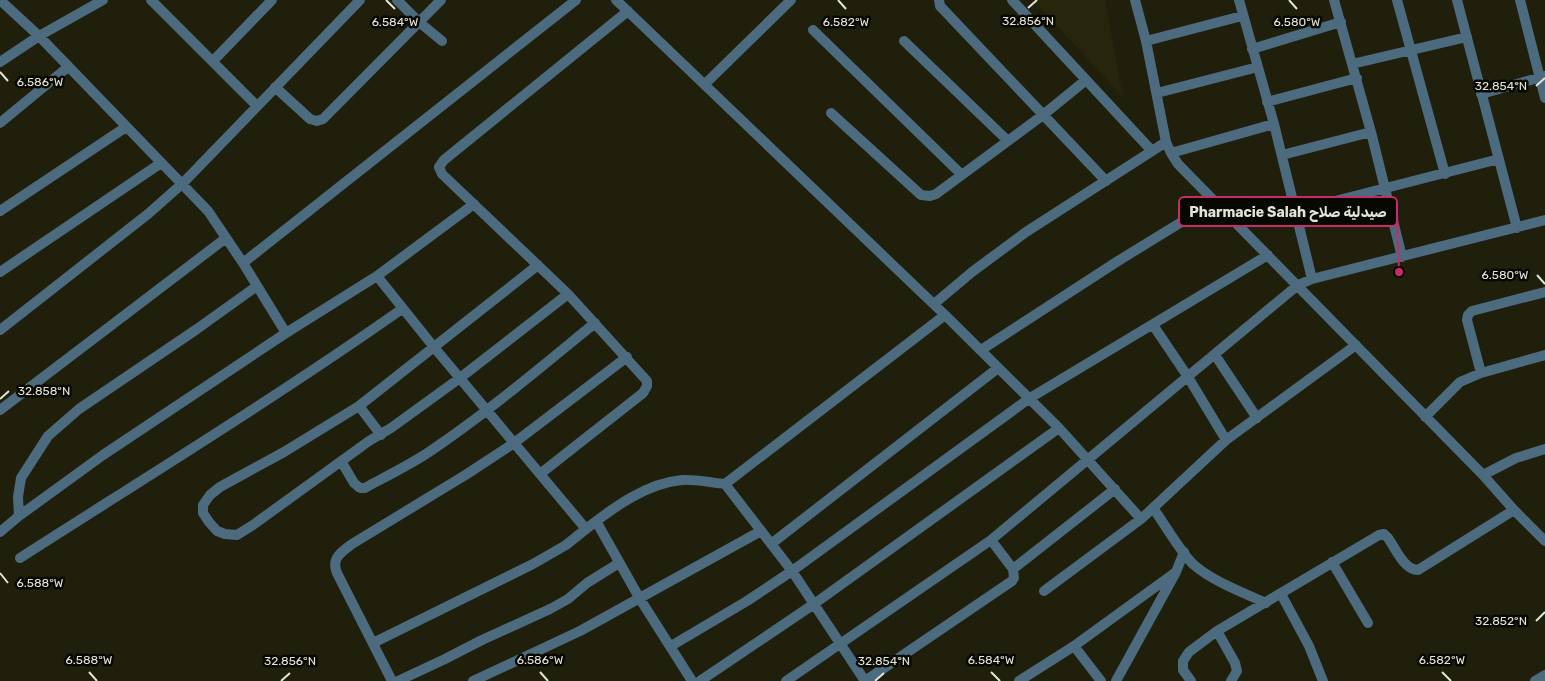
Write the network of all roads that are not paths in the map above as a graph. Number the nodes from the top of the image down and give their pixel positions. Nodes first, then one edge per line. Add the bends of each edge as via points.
1 (103, 0) edge
2 (150, 0) edge
3 (272, 0) edge
4 (397, 0) edge
5 (441, 0) edge
6 (576, 0) edge
7 (616, 0) edge
8 (791, 0) edge
9 (939, 0) edge
10 (1012, 0) edge
11 (1136, 0) edge
12 (1239, 0) edge
13 (1334, 0) edge
14 (1397, 0) edge
15 (1457, 0) edge
16 (1520, 0) edge
17 (356, 1) edge
18 (2, 4) edge
19 (628, 12) junction
20 (1242, 16) junction
21 (419, 22) junction
22 (1341, 22) junction
23 (813, 30) dead end
24 (39, 36) junction
25 (1466, 37) junction
26 (442, 41) dead end
27 (904, 41) dead end
28 (1146, 41) junction
29 (1252, 49) junction
30 (1410, 50) junction
31 (213, 61) junction
32 (0, 62) edge
33 (1352, 64) junction
34 (68, 67) junction
35 (1258, 67) junction
36 (1542, 77) edge
37 (1356, 78) junction
38 (1086, 80) junction
39 (705, 84) junction
40 (275, 87) junction
41 (1157, 93) junction
42 (1481, 94) junction
43 (1545, 98) edge
44 (1267, 102) junction
45 (257, 106) junction
46 (831, 114) dead end
47 (1043, 115) junction
48 (0, 123) edge
49 (1274, 124) junction
50 (126, 126) junction
51 (1371, 132) junction
52 (1008, 141) junction
53 (1166, 142) junction
54 (1152, 151) junction
55 (1171, 153) junction
56 (1282, 155) junction
57 (1499, 159) junction
58 (161, 163) junction
59 (962, 174) junction
60 (1445, 174) junction
61 (1106, 181) junction
62 (183, 183) junction
63 (1385, 189) junction
64 (1214, 202) junction
65 (474, 204) junction
66 (0, 211) edge
67 (1296, 211) junction
68 (1545, 220) edge
69 (1517, 228) junction
70 (226, 238) junction
71 (1268, 255) junction
72 (1402, 257) junction
73 (243, 263) junction
74 (538, 265) junction
75 (0, 272) edge
76 (378, 276) junction
77 (1312, 279) junction
78 (1298, 285) junction
79 (257, 286) junction
80 (1545, 292) edge
81 (568, 294) junction
82 (934, 304) junction
83 (402, 309) junction
84 (944, 315) junction
85 (595, 323) junction
86 (1153, 324) junction
87 (0, 330) edge
88 (286, 333) junction
89 (1356, 345) junction
90 (433, 346) junction
91 (981, 350) junction
92 (1215, 354) junction
93 (1545, 355) edge
94 (627, 357) junction
95 (998, 368) junction
96 (1481, 373) junction
97 (1188, 377) junction
98 (460, 378) junction
99 (1030, 398) junction
100 (359, 406) junction
101 (0, 410) edge
102 (487, 411) junction
103 (1425, 417) junction
104 (1257, 418) junction
105 (1059, 428) junction
106 (381, 435) junction
107 (1226, 440) junction
108 (514, 443) junction
109 (1545, 449) edge
110 (1089, 460) junction
111 (341, 461) junction
112 (540, 474) junction
113 (1483, 475) junction
114 (725, 484) junction
115 (1115, 489) junction
116 (1153, 508) junction
117 (1514, 510) junction
118 (19, 516) junction
119 (1141, 519) junction
120 (596, 521) junction
121 (586, 529) junction
122 (761, 531) junction
123 (0, 532) edge
124 (1544, 539) edge
125 (991, 540) junction
126 (771, 544) junction
127 (1184, 552) junction
128 (20, 558) dead end
129 (1332, 562) junction
130 (619, 563) junction
131 (1013, 569) junction
132 (792, 571) junction
133 (1176, 572) junction
134 (1044, 591) dead end
135 (1281, 594) junction
136 (640, 599) junction
137 (1266, 603) junction
138 (814, 604) junction
139 (1368, 623) dead end
140 (1217, 631) junction
141 (373, 643) junction
142 (840, 643) junction
143 (671, 646) junction
144 (1074, 646) junction
145 (1545, 675) edge
146 (392, 681) edge
147 (398, 681) edge
148 (473, 681) edge
149 (692, 681) edge
150 (700, 681) edge
151 (786, 681) edge
152 (865, 681) edge
153 (1019, 681) edge
154 (1101, 681) edge
155 (1116, 681) edge
156 (1191, 681) edge
157 (1231, 681) edge
158 (1323, 681) edge
159 (1535, 681) edge

1 - 24 street
2 - 31 street
3 - 31 street
4 - 21 street
5 - 21 street
6 - 73 street
7 - 19 street
8 - 39 street
9 - 47 street via 940,6
10 - 38 street
11 - 28 street
12 - 20 street
13 - 22 street
14 - 30 street
15 - 25 street
16 - 36 street
17 - 40 street
18 - 24 street
19 - 39 street
19 - 65 street via 444,160 439,167 442,174
20 - 28 street
20 - 29 street
21 - 26 street
21 - 40 street via 323,119 310,119
22 - 29 street
22 - 33 street
23 - 59 street
24 - 32 street
24 - 34 street
25 - 30 street
25 - 42 street
27 - 52 street
28 - 41 street
29 - 35 street
30 - 33 street
30 - 60 street
31 - 45 street
33 - 37 street
34 - 48 street
34 - 50 street
35 - 41 street
35 - 44 street
36 - 42 street
36 - 43 street
37 - 44 street
37 - 51 street
38 - 47 street
38 - 54 street
39 - 82 street
40 - 45 street
41 - 53 street
42 - 57 street
44 - 49 street
45 - 62 street
46 - 59 street via 921,195 936,194
47 - 52 street
47 - 61 street
49 - 55 street
49 - 56 street
50 - 58 street
50 - 66 street
51 - 56 street
51 - 63 street
52 - 59 street
53 - 54 street
53 - 55 street
54 - 61 street
55 - 64 street
56 - 67 street
57 - 60 street
57 - 69 street
58 - 62 street
58 - 75 street
60 - 63 street
61 - 82 street via 1019,238
62 - 70 street
62 - 87 street
63 - 67 street
63 - 72 street
64 - 71 street
64 - 91 street
65 - 74 street
65 - 76 street
67 - 77 street
68 - 69 street
69 - 72 street
70 - 73 street
70 - 101 street
71 - 78 street
71 - 86 street
72 - 77 street
73 - 79 street
74 - 81 street
74 - 90 street
76 - 83 street
76 - 88 street
77 - 78 street
78 - 89 street
78 - 92 street
79 - 88 street
79 - 118 street via 86,404 48,436 21,478
80 - 96 street via 1472,311 1468,316
81 - 85 street
81 - 98 street
82 - 84 street
83 - 90 street
83 - 128 street via 263,403
84 - 91 street
84 - 114 street
85 - 94 street
85 - 102 street
86 - 97 street
86 - 99 street
88 - 118 street via 103,455
89 - 103 street
89 - 104 street
90 - 98 street
90 - 100 street
91 - 95 street
92 - 97 street
92 - 104 street
93 - 96 street
94 - 108 street
94 - 112 street via 647,381 643,393
95 - 99 street
95 - 126 street
96 - 103 street via 1460,382
97 - 107 street
97 - 110 street
98 - 102 street
98 - 106 street
99 - 105 street
99 - 132 street
100 - 106 street
100 - 111 street via 220,487 203,505 203,513 218,531 237,535
102 - 108 street
102 - 111 street via 427,454 365,488 354,482
103 - 113 street
104 - 107 street
105 - 110 street
105 - 138 street
106 - 111 street
107 - 116 street
108 - 112 street
108 - 141 street via 341,552 335,568
109 - 113 street via 1516,458
110 - 115 street
110 - 125 street
112 - 121 street
113 - 117 street
114 - 120 street via 683,480 654,486
114 - 122 street
115 - 119 street
115 - 131 street
116 - 119 street
116 - 127 street
117 - 124 street
117 - 129 street via 1418,570 1407,566 1384,534
118 - 123 street
119 - 134 street
120 - 121 street
120 - 130 street
121 - 141 street via 533,564
122 - 126 street
122 - 136 street
125 - 131 street
125 - 142 street
126 - 132 street
127 - 133 street
127 - 137 street via 1192,564 1206,574
129 - 135 street
129 - 139 street
130 - 136 street
130 - 147 street via 550,609
131 - 152 street via 1012,581
132 - 138 street
132 - 143 street
133 - 144 street
133 - 155 street
135 - 137 street
135 - 158 street via 1309,646
136 - 143 street
136 - 148 street
137 - 140 street
138 - 142 street
138 - 150 street
140 - 156 street via 1189,652 1183,661 1183,670
140 - 157 street via 1235,663 1237,671
141 - 146 street
142 - 151 street
142 - 152 street
143 - 149 street
144 - 153 street
144 - 154 street
145 - 159 street

